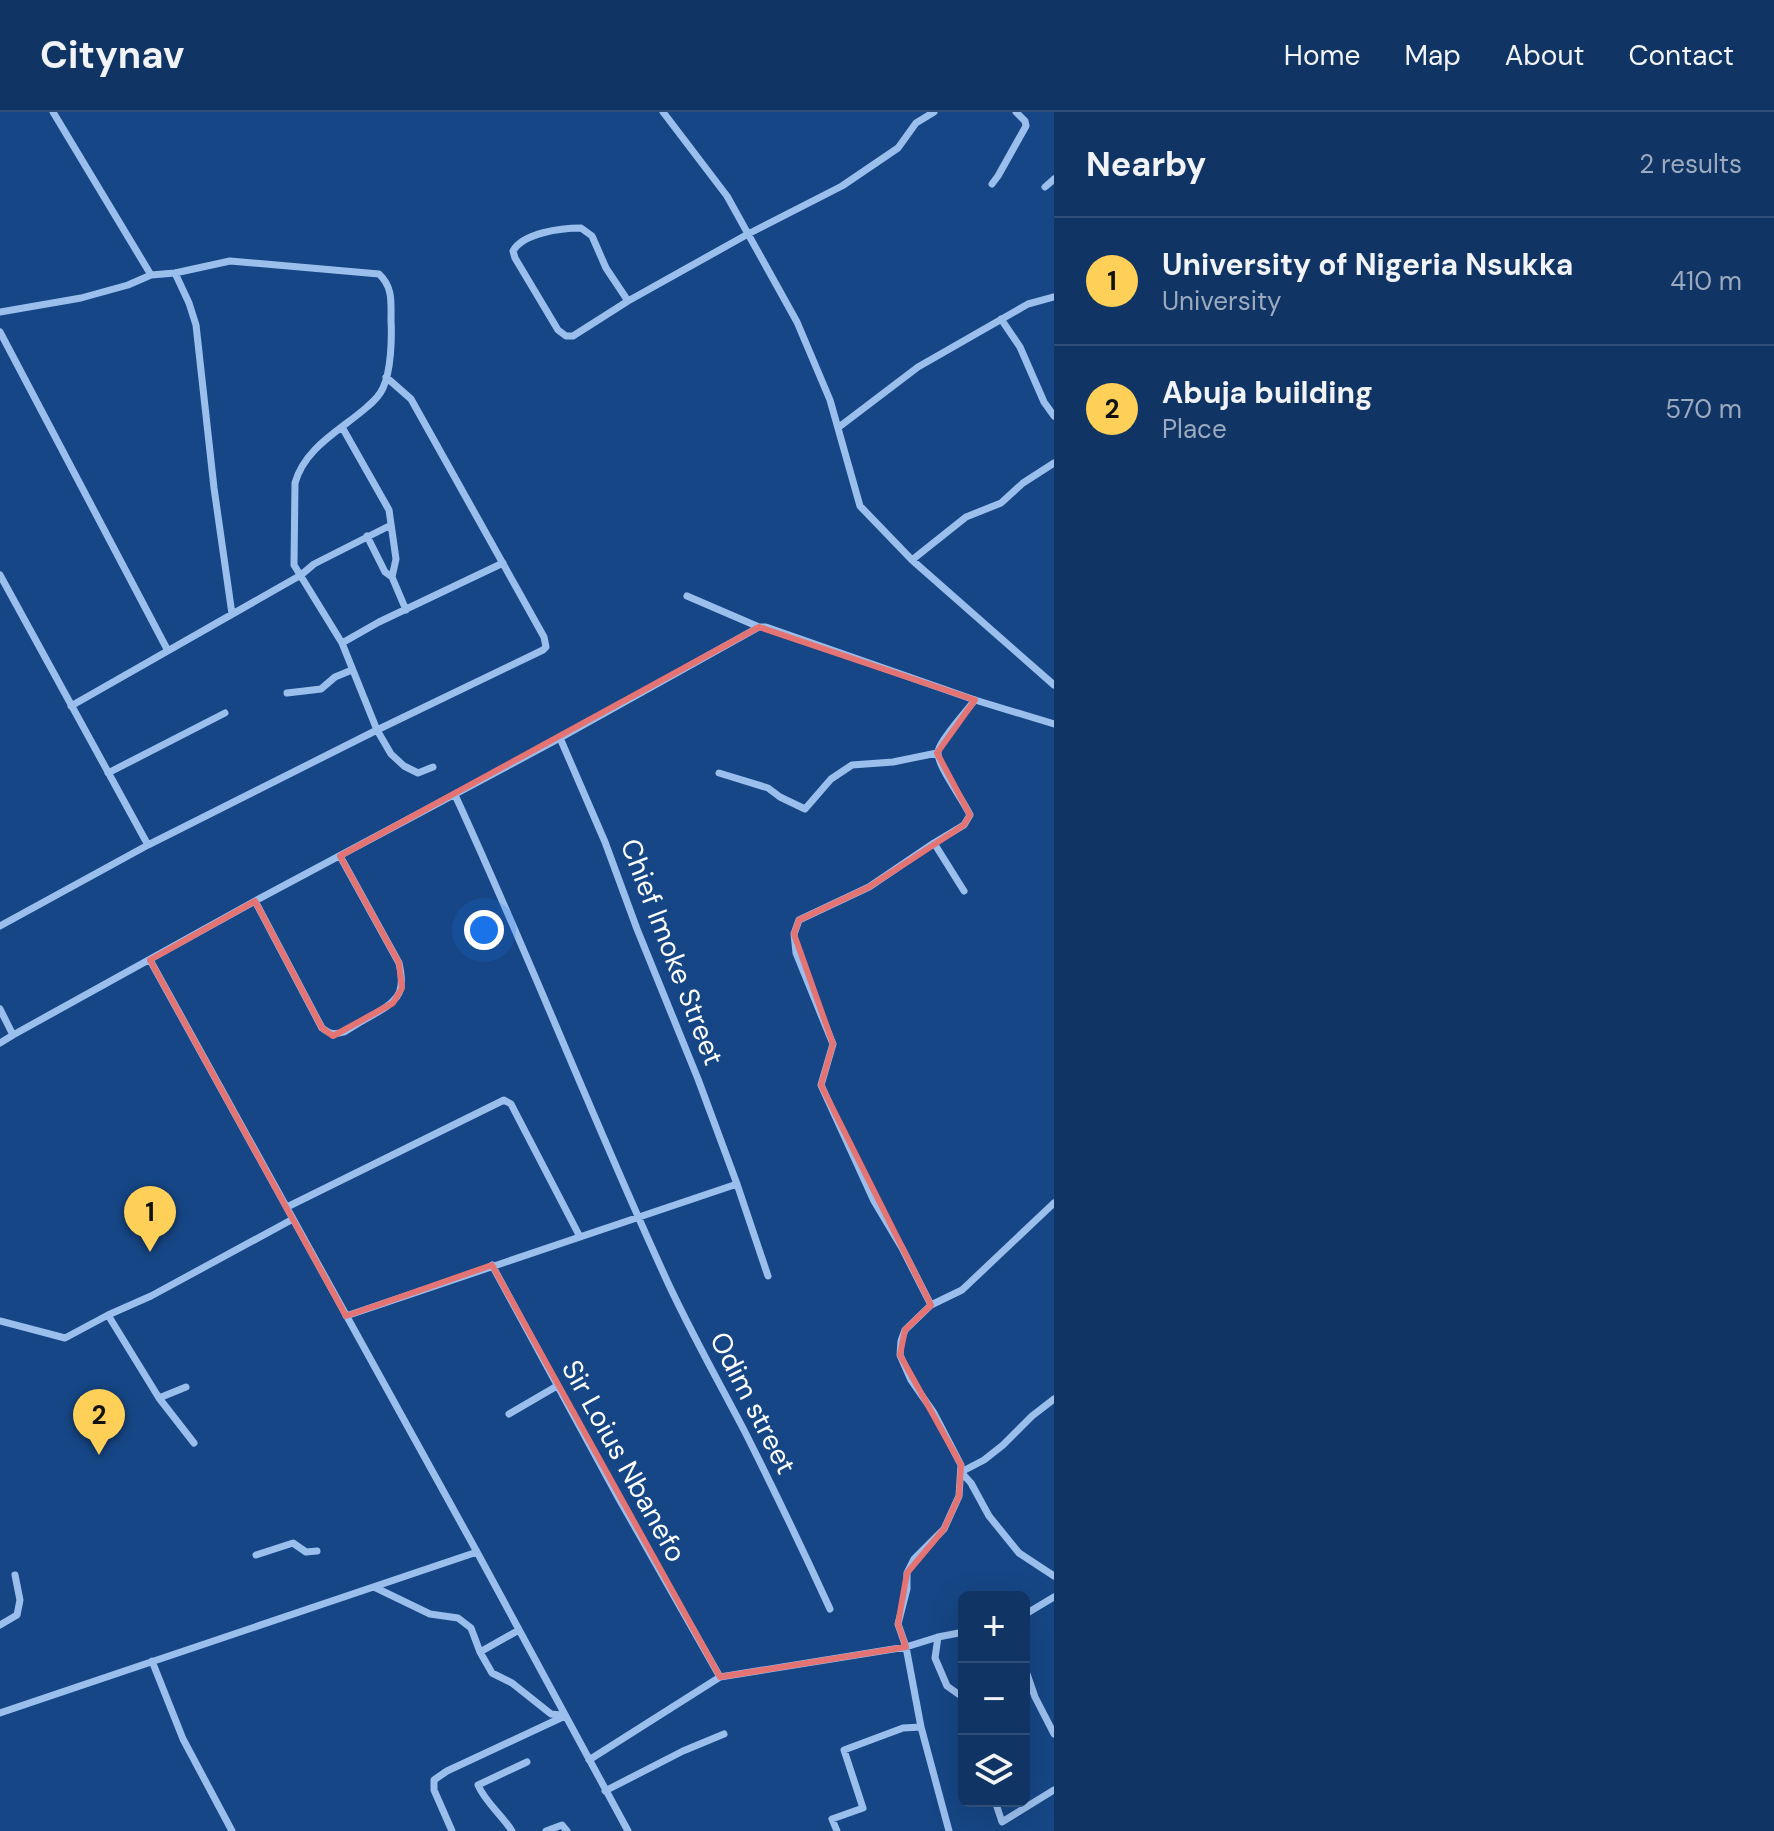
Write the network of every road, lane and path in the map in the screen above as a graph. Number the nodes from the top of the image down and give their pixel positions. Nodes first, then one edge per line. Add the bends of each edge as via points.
1 (53, 112) edge
2 (663, 112) edge
3 (934, 112) edge
4 (1016, 112) edge
5 (1054, 179) edge
6 (992, 184) dead end
7 (1045, 187) dead end
8 (748, 234) junction
9 (175, 273) junction
10 (151, 275) junction
11 (1054, 297) edge
12 (628, 301) junction
13 (0, 312) edge
14 (1001, 319) junction
15 (0, 332) edge
16 (386, 377) junction
17 (1054, 416) edge
18 (342, 427) junction
19 (839, 427) junction
20 (1054, 463) edge
21 (391, 525) junction
22 (367, 536) junction
23 (912, 560) junction
24 (503, 563) junction
25 (0, 575) edge
26 (301, 575) junction
27 (392, 577) junction
28 (687, 596) dead end
29 (406, 610) junction
30 (232, 614) junction
31 (759, 627) junction
32 (342, 643) junction
33 (167, 649) junction
34 (352, 670) junction
35 (1054, 685) edge
36 (287, 693) dead end
37 (975, 700) junction
38 (71, 706) junction
39 (225, 713) dead end
40 (1054, 724) edge
41 (377, 730) junction
42 (560, 738) junction
43 (937, 753) junction
44 (433, 767) dead end
45 (108, 773) junction
46 (719, 773) dead end
47 (455, 795) junction
48 (934, 843) junction
49 (148, 845) junction
50 (340, 856) junction
51 (964, 891) dead end
52 (255, 901) junction
53 (0, 926) edge
54 (150, 960) junction
55 (0, 1009) edge
56 (13, 1035) junction
57 (0, 1043) edge
58 (737, 1184) junction
59 (1054, 1203) edge
60 (287, 1207) junction
61 (638, 1218) junction
62 (293, 1219) junction
63 (580, 1237) junction
64 (492, 1265) junction
65 (768, 1276) dead end
66 (931, 1305) junction
67 (108, 1315) junction
68 (346, 1316) junction
69 (0, 1321) edge
70 (557, 1386) junction
71 (186, 1387) dead end
72 (159, 1398) junction
73 (1054, 1399) edge
74 (509, 1414) dead end
75 (194, 1443) dead end
76 (961, 1472) junction
77 (317, 1551) dead end
78 (477, 1552) junction
79 (256, 1555) dead end
80 (15, 1575) dead end
81 (1054, 1576) edge
82 (374, 1587) junction
83 (1054, 1597) edge
84 (830, 1609) dead end
85 (1030, 1611) edge
86 (0, 1625) edge
87 (519, 1630) junction
88 (958, 1633) edge
89 (938, 1637) junction
90 (906, 1647) junction
91 (480, 1652) junction
92 (152, 1661) junction
93 (720, 1677) junction
94 (1030, 1683) edge
95 (958, 1694) edge
96 (0, 1713) edge
97 (565, 1716) junction
98 (921, 1727) junction
99 (724, 1734) dead end
100 (1054, 1734) edge
101 (589, 1760) junction
102 (527, 1762) dead end
103 (1054, 1790) edge
104 (605, 1791) junction
105 (1030, 1805) edge
106 (997, 1807) edge
107 (1026, 1807) edge
108 (232, 1831) edge
109 (452, 1831) edge
110 (512, 1831) edge
111 (546, 1831) edge
112 (567, 1831) edge
113 (628, 1831) edge
114 (837, 1831) edge
115 (949, 1831) edge

1 - 10 street
2 - 8 street via 727,196
3 - 8 street via 916,123 898,148 842,186
4 - 6 street via 1026,126
5 - 7 street
8 - 12 street
8 - 19 street via 797,322
9 - 10 street
9 - 16 street via 230,261 379,274 391,296
9 - 30 street via 196,325
10 - 13 street via 81,298
11 - 14 street
12 - 12 street via 566,336 513,251 517,244 550,231 581,228 592,236
14 - 17 street
14 - 19 street via 918,367
15 - 33 street
16 - 18 street via 372,403
16 - 24 street via 411,399
18 - 21 street via 385,500
18 - 26 street via 318,445 295,483 293,560
19 - 23 street via 860,506
20 - 23 street via 1001,503 966,517
21 - 22 street
21 - 27 street via 396,559
22 - 26 street
22 - 27 street
23 - 35 street
24 - 29 street
24 - 41 street via 544,637 543,650
25 - 38 street
26 - 30 street
26 - 32 street
27 - 29 street
28 - 31 street
29 - 32 street
30 - 33 street
31 - 37 street
31 - 42 street
32 - 34 street
33 - 38 street
34 - 36 street via 321,689
34 - 41 street
37 - 40 street
37 - 43 street
38 - 45 street
39 - 45 street
41 - 44 street via 404,766 418,773
41 - 49 street
42 - 47 street
42 - 58 street, Chief Imoke Street
43 - 46 street via 852,765 831,779 805,809 768,788
43 - 48 street via 970,815 964,825
45 - 49 street
47 - 50 street
47 - 61 street, Odim street
48 - 51 street
48 - 66 street via 869,887 799,920 794,934 796,953 833,1044 821,1085 874,1201
49 - 53 street
50 - 52 street
50 - 52 street via 402,976 393,1003 344,1032 329,1034 322,1028
52 - 54 street
54 - 56 street
54 - 60 street
55 - 56 street
56 - 57 street
58 - 61 street
58 - 65 street, Chief Imoke Street
59 - 66 street via 962,1290
60 - 62 street
60 - 63 street via 504,1100 511,1104
61 - 63 street
61 - 84 street, Odim street
62 - 67 street
62 - 68 street
63 - 64 street
64 - 68 street
64 - 70 street, Sir Loius Nbanefo
66 - 76 street via 905,1330 900,1355 957,1454
67 - 69 street via 65,1338
67 - 72 street
68 - 78 street
70 - 74 street
70 - 93 street, Sir Loius Nbanefo
71 - 72 street
72 - 75 street
73 - 76 street via 984,1460
76 - 81 street via 1019,1553
76 - 90 street via 959,1496 944,1529 907,1573 898,1624
77 - 79 street via 306,1552 293,1543
78 - 82 street
78 - 87 street
80 - 86 street via 17,1615
82 - 91 street via 430,1614 458,1618 471,1628
82 - 92 street
83 - 85 street
87 - 91 street
87 - 97 street
88 - 89 street
89 - 90 street
89 - 95 street via 935,1658 947,1686
90 - 93 street
90 - 98 street
91 - 97 street via 492,1673 551,1714
92 - 96 street
92 - 108 street via 183,1739
93 - 101 street
94 - 100 street
97 - 101 street
97 - 109 street via 434,1780
98 - 114 street via 903,1728 844,1750 863,1808 832,1819
98 - 115 street
99 - 104 street
101 - 104 street
102 - 110 street via 478,1785
103 - 105 street
104 - 113 street
106 - 107 street via 1002,1822
111 - 112 street via 562,1825

